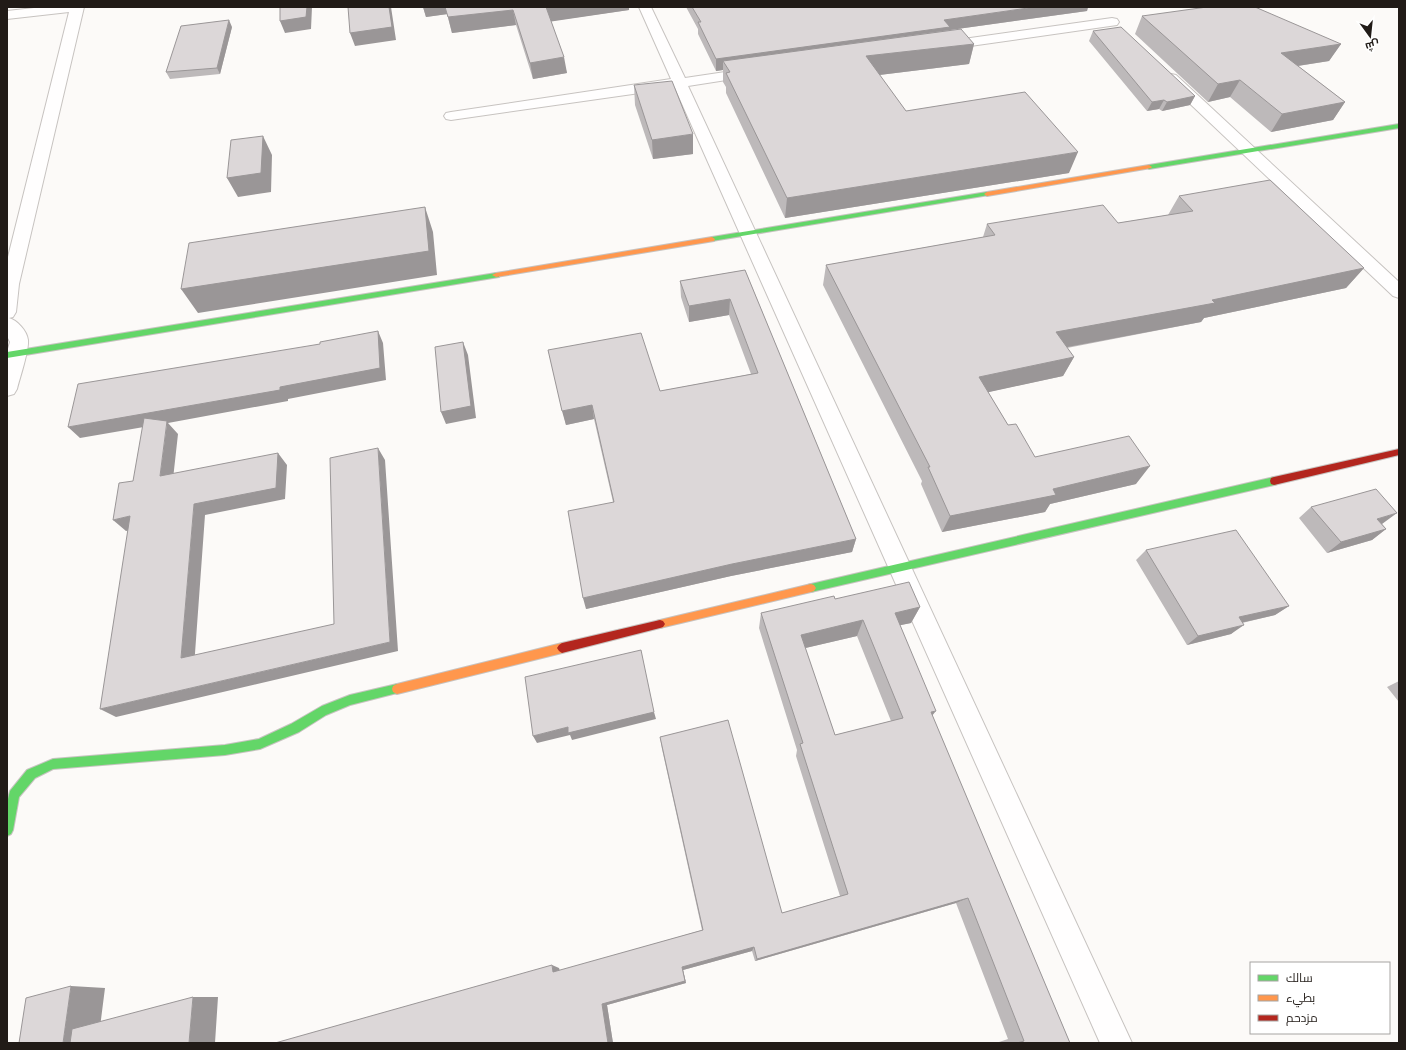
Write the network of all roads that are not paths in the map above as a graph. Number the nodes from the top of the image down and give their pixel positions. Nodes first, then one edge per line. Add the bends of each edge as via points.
1 (71, 7) edge
2 (645, 7) edge
3 (1100, 7) edge
4 (7, 15) edge
5 (1112, 22) junction
6 (1123, 33) edge
7 (931, 47) edge
8 (766, 70) edge
9 (1163, 71) edge
10 (678, 82) junction
11 (451, 116) dead end
12 (1399, 126) edge
13 (1250, 151) junction
14 (750, 234) junction
15 (8, 284) edge
16 (1399, 292) edge
17 (7, 312) edge
18 (7, 324) edge
19 (12, 354) edge
20 (7, 390) edge
21 (1399, 452) edge
22 (900, 566) junction
23 (7, 830) edge
24 (1116, 1043) edge

1 - 4 street
1 - 15 street
2 - 10 street
3 - 5 street
5 - 6 street
5 - 7 street
8 - 10 street
9 - 13 street
10 - 11 street
10 - 14 street
12 - 13 street
13 - 14 street
13 - 16 street
14 - 19 street
14 - 22 street
15 - 17 street
18 - 19 street via 18,336
19 - 20 street
21 - 22 street
22 - 23 street via 350,700 322,711 295,728 260,744 225,750 53,764 31,774 14,795
22 - 24 street

